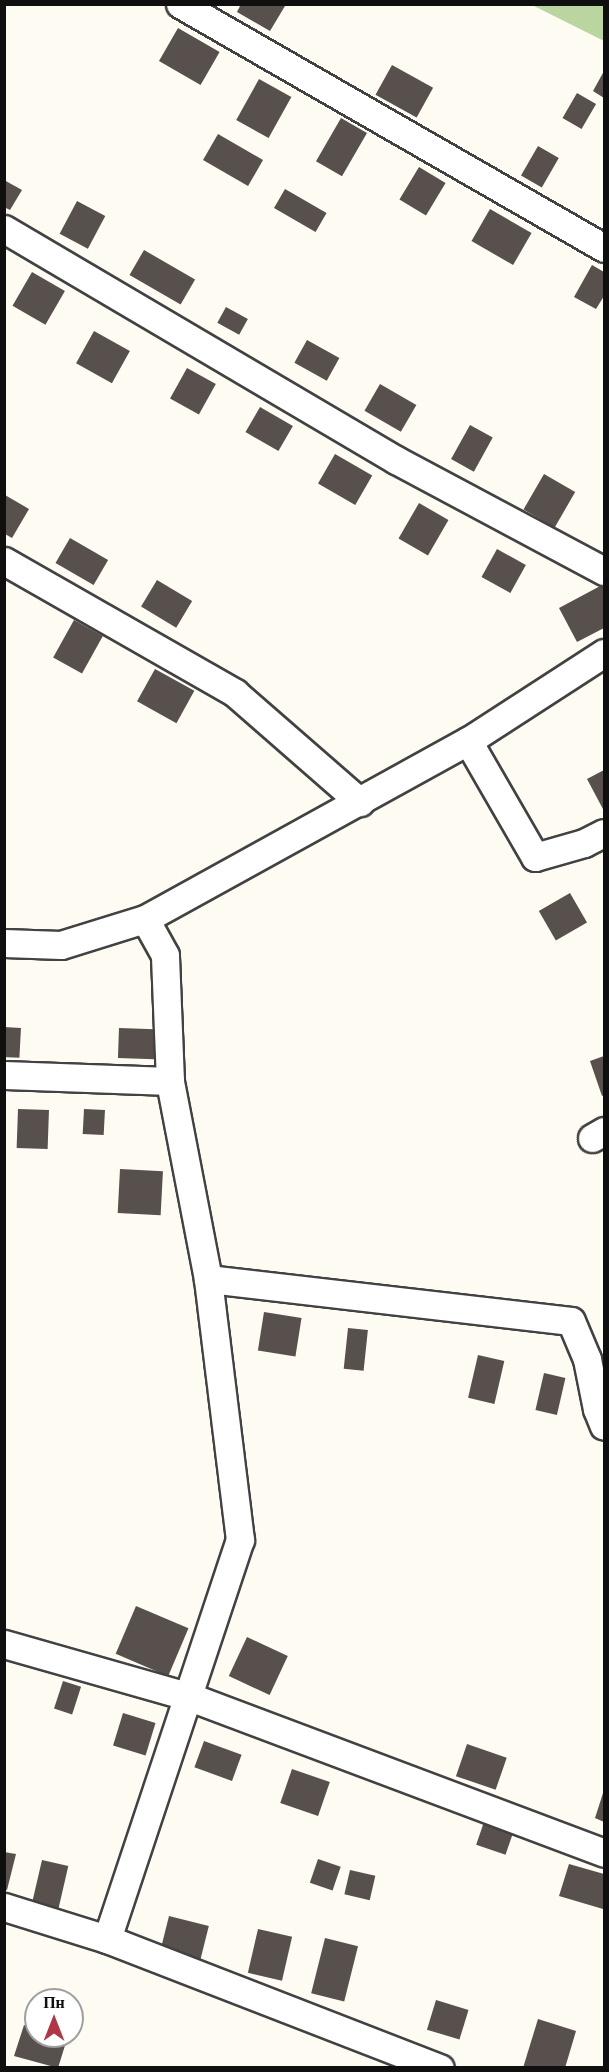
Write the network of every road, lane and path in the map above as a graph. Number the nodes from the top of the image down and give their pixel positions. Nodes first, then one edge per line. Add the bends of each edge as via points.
1 (180, 4) edge
2 (4, 230) edge
3 (604, 248) edge
4 (4, 561) edge
5 (604, 571) edge
6 (604, 653) edge
7 (468, 741) junction
8 (360, 802) junction
9 (604, 832) edge
10 (145, 919) junction
11 (4, 943) edge
12 (4, 1075) edge
13 (170, 1081) junction
14 (208, 1279) junction
15 (602, 1413) edge
16 (4, 1644) edge
17 (190, 1697) junction
18 (604, 1853) edge
19 (4, 1907) edge
20 (107, 1940) junction
21 (440, 2067) edge

1 - 3 street
2 - 5 street via 396,460
4 - 8 street via 235,693
6 - 7 street
7 - 8 street
7 - 9 street via 535,857 584,843
8 - 10 street
10 - 11 street via 60,945
10 - 13 street via 165,955
12 - 13 street
13 - 14 street
14 - 15 street via 572,1321
14 - 17 street via 240,1540
16 - 17 street
17 - 18 street
17 - 20 street
19 - 20 street
20 - 21 street

